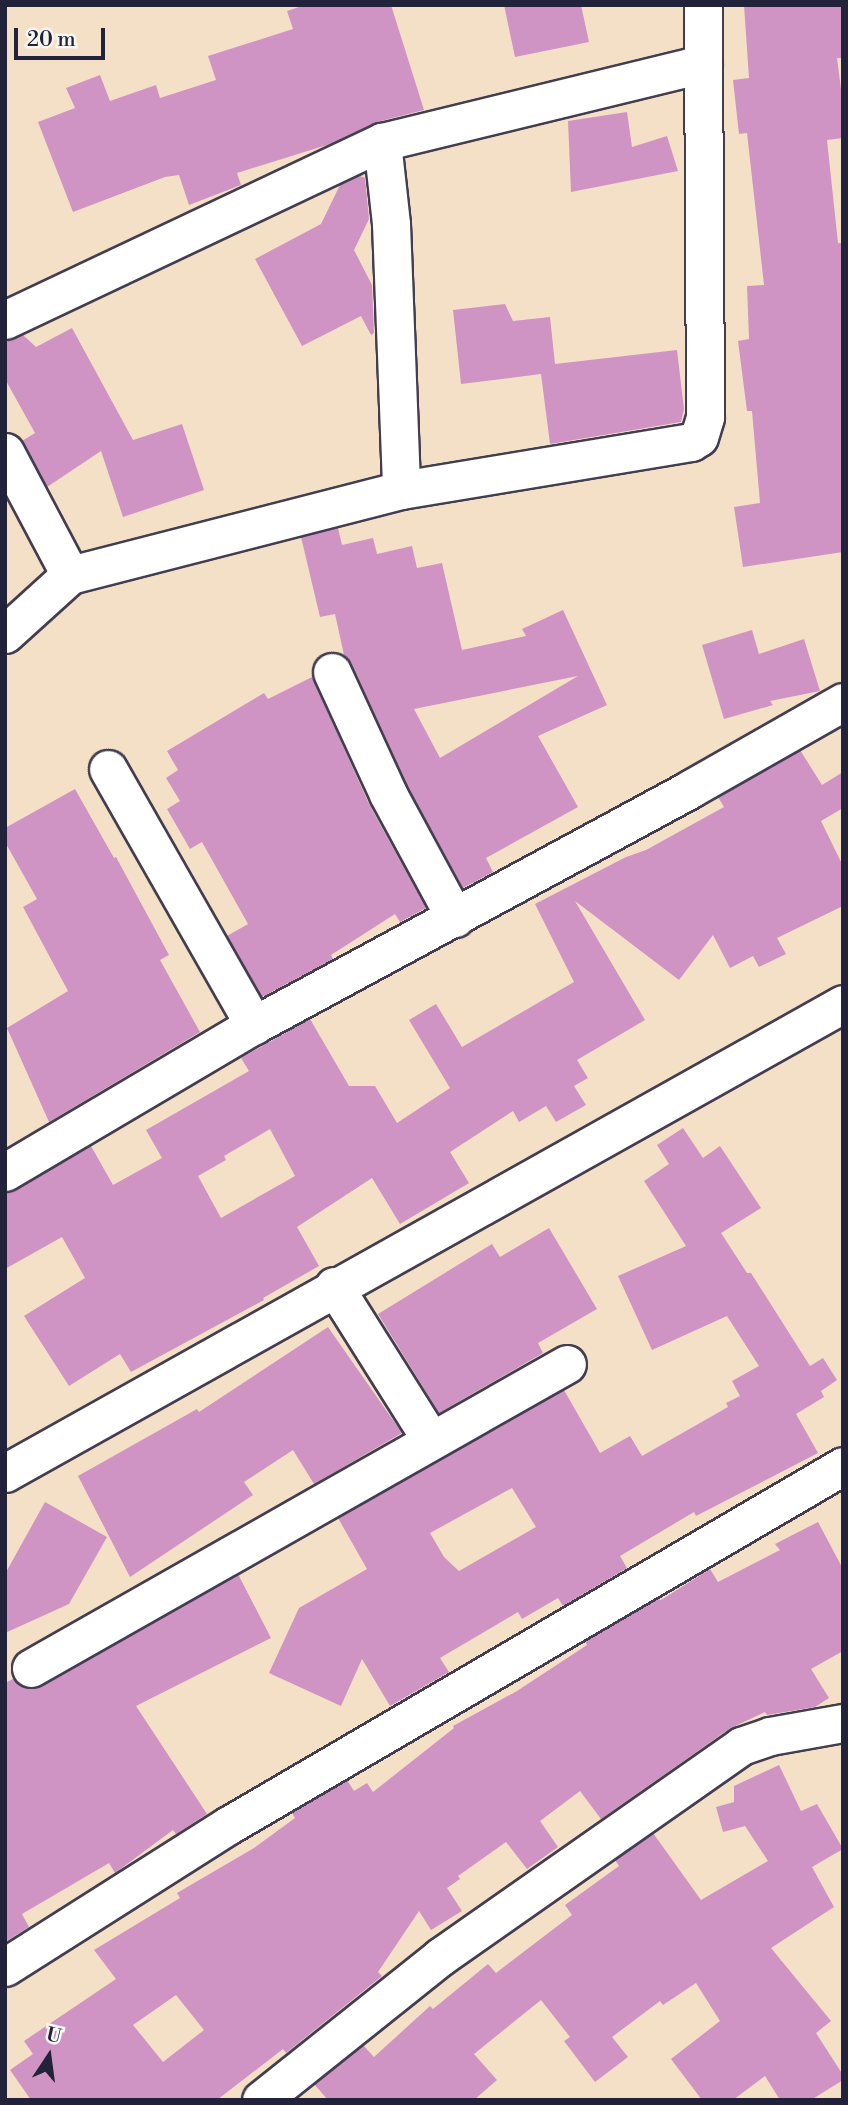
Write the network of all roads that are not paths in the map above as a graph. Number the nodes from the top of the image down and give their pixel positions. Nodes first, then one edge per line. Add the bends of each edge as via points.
1 (703, 5) edge
2 (703, 64) junction
3 (382, 142) junction
4 (5, 320) edge
5 (5, 452) edge
6 (401, 490) junction
7 (71, 575) junction
8 (5, 634) edge
9 (332, 672) dead end
10 (843, 702) edge
11 (108, 769) dead end
12 (455, 918) junction
13 (843, 1004) edge
14 (254, 1025) junction
15 (5, 1172) edge
16 (334, 1286) junction
17 (567, 1364) dead end
18 (431, 1440) junction
19 (843, 1466) edge
20 (5, 1472) edge
21 (31, 1668) dead end
22 (843, 1723) edge
23 (5, 1967) edge
24 (261, 2100) edge

1 - 2 street
2 - 3 street
2 - 6 street via 705,417 699,437 691,442
3 - 4 street
3 - 6 street via 391,224
5 - 7 street
6 - 7 street
7 - 8 street
9 - 12 street via 388,794
10 - 12 street
11 - 14 street
12 - 14 street
13 - 16 street
14 - 15 street
16 - 18 street
16 - 20 street
17 - 18 street
18 - 21 street
19 - 23 street via 229,1825
22 - 24 street via 741,1746 451,1948

